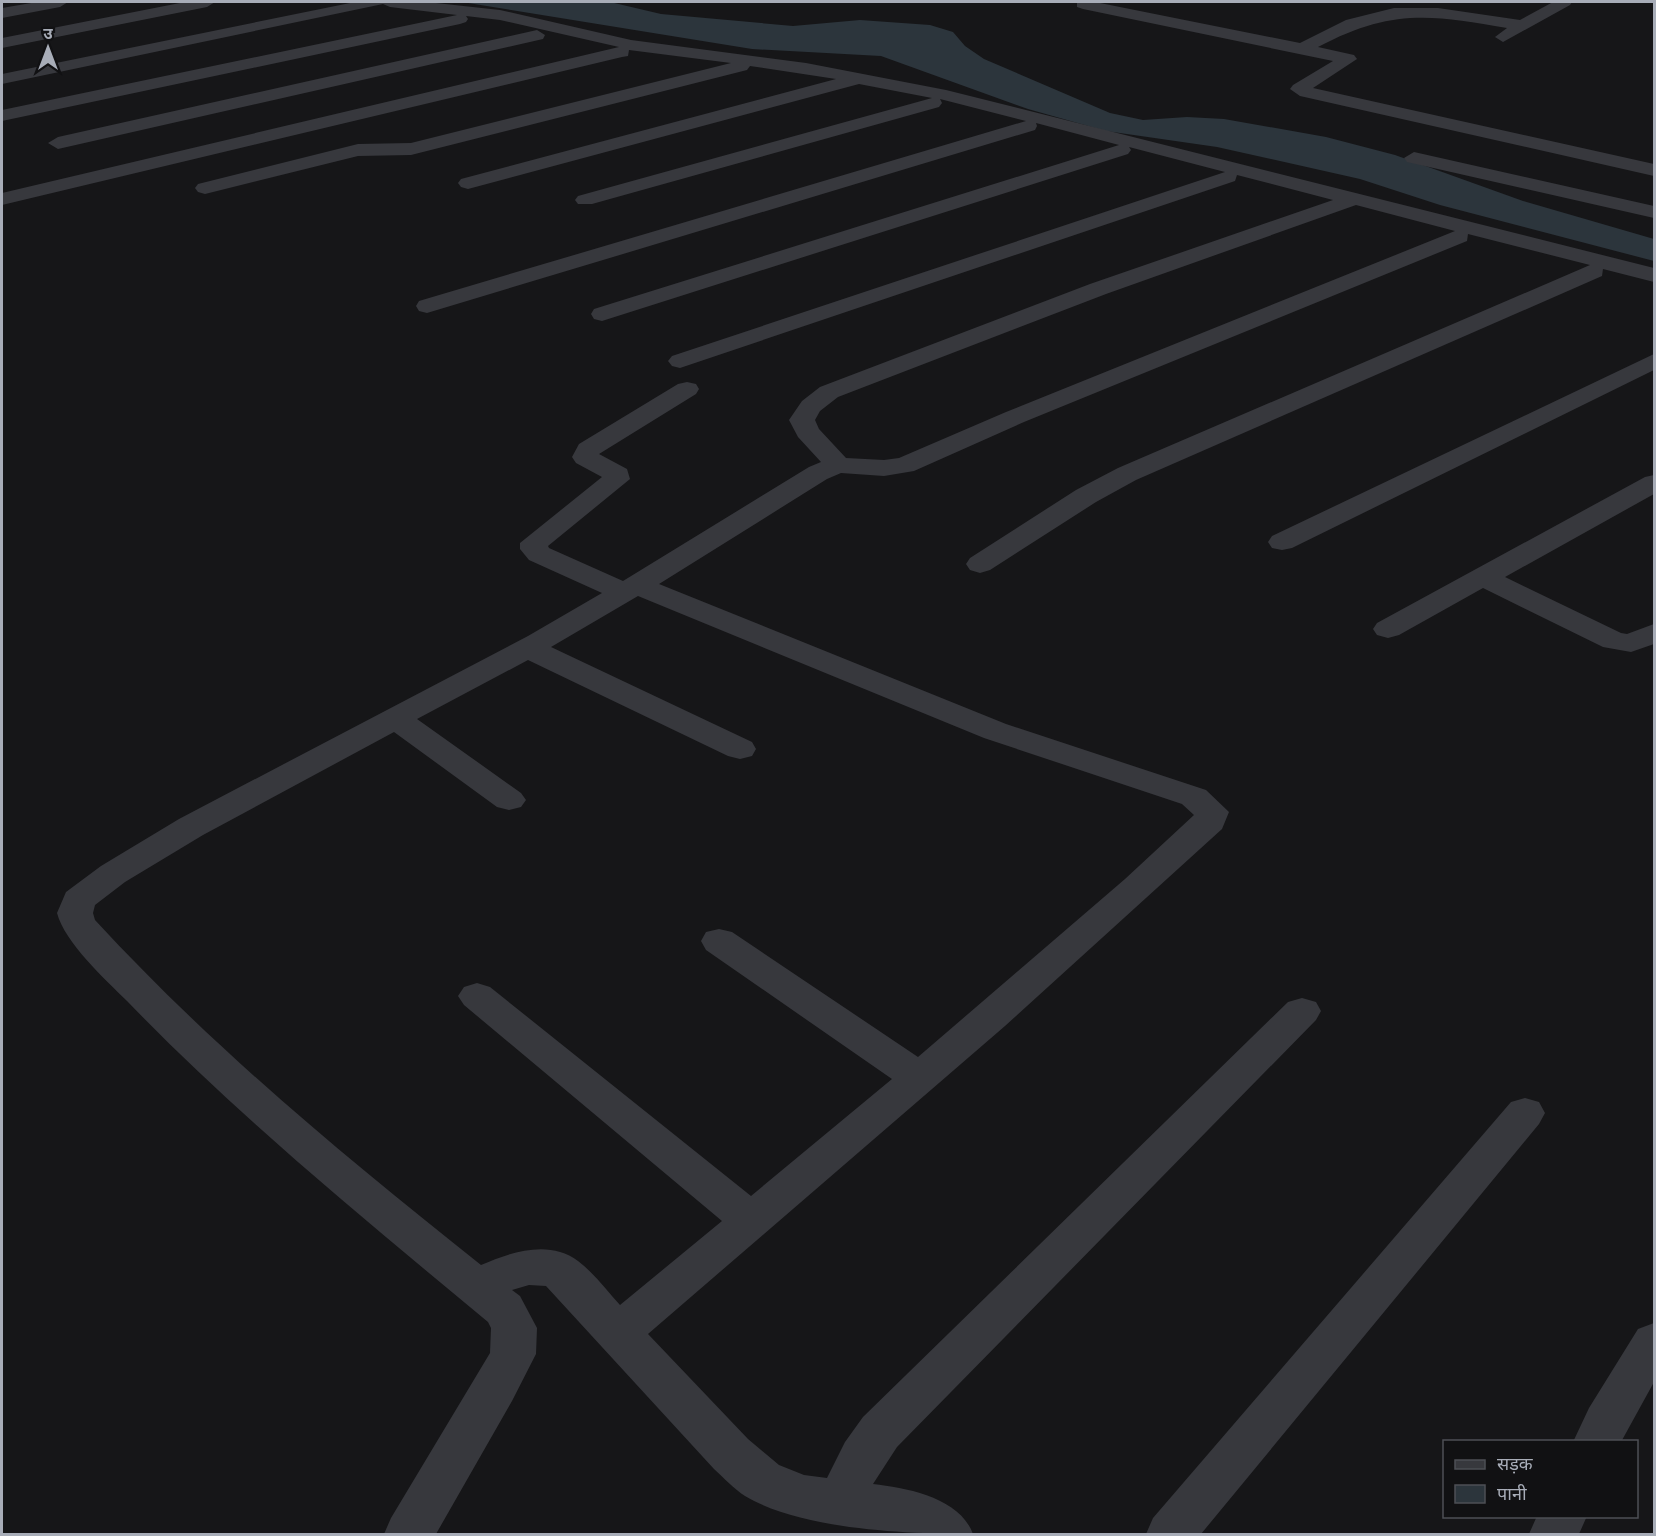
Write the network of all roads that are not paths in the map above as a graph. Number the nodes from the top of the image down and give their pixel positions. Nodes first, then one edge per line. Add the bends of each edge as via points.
1 (60, 2) edge
2 (207, 2) edge
3 (376, 2) edge
4 (390, 2) edge
5 (1564, 2) edge
6 (1083, 4) dead end
7 (2, 13) edge
8 (466, 14) junction
9 (1523, 26) junction
10 (537, 35) junction
11 (1498, 40) dead end
12 (2, 43) edge
13 (1302, 49) junction
14 (622, 52) junction
15 (760, 61) junction
16 (740, 66) junction
17 (2, 79) edge
18 (852, 80) junction
19 (933, 103) junction
20 (2, 116) edge
21 (1028, 126) junction
22 (440, 142) junction
23 (58, 143) dead end
24 (1121, 150) junction
25 (1414, 158) dead end
26 (1654, 170) edge
27 (511, 171) junction
28 (1228, 177) junction
29 (468, 183) dead end
30 (205, 188) dead end
31 (2, 199) edge
32 (585, 200) dead end
33 (1348, 201) junction
34 (1654, 212) edge
35 (1459, 236) junction
36 (1594, 271) junction
37 (1654, 275) edge
38 (1654, 287) edge
39 (427, 306) dead end
40 (602, 314) dead end
41 (680, 361) dead end
42 (1654, 361) edge
43 (687, 389) dead end
44 (838, 465) junction
45 (1654, 483) edge
46 (1282, 542) dead end
47 (980, 564) dead end
48 (1483, 577) junction
49 (630, 588) junction
50 (1388, 629) dead end
51 (1654, 633) edge
52 (528, 648) junction
53 (396, 719) junction
54 (740, 749) dead end
55 (509, 800) dead end
56 (719, 941) dead end
57 (477, 996) dead end
58 (1302, 1011) dead end
59 (919, 1078) junction
60 (1525, 1113) dead end
61 (752, 1221) junction
62 (476, 1286) junction
63 (618, 1333) junction
64 (1654, 1342) edge
65 (1597, 1440) edge
66 (843, 1503) junction
67 (1561, 1518) edge
68 (409, 1534) edge
69 (948, 1534) edge
70 (1171, 1534) edge
71 (1554, 1534) edge

1 - 7 street
2 - 12 street
3 - 17 street
4 - 8 street
5 - 9 street
6 - 13 street
8 - 10 street
8 - 15 street via 500,15 630,45
8 - 20 street
9 - 11 street
9 - 13 street via 1443,12 1406,12 1351,24
10 - 14 street
10 - 23 street
13 - 26 street via 1348,59 1301,87 1301,91
14 - 16 street
14 - 31 street
15 - 16 street
15 - 18 street
16 - 18 street
16 - 22 street
18 - 19 street
18 - 27 street
18 - 33 street via 946,95
19 - 21 street
19 - 32 street
21 - 24 street
21 - 39 street
22 - 27 street
22 - 30 street via 404,150 358,150
24 - 28 street
24 - 40 street
25 - 34 street
27 - 29 street
28 - 33 street
28 - 41 street
33 - 35 street
33 - 37 street
33 - 44 street via 1098,289 829,392 811,406 802,420 807,432
35 - 36 street
35 - 44 street via 905,465
36 - 38 street
36 - 47 street via 1127,474
42 - 46 street
43 - 49 street via 588,450 585,458 612,471 617,479 534,543 539,554
44 - 49 street via 818,473
45 - 48 street
48 - 50 street
48 - 51 street via 1614,641 1631,644
49 - 52 street
49 - 59 street via 995,730 1194,797 1212,812 1210,821 1125,899
52 - 53 street
52 - 54 street
53 - 55 street
53 - 62 street via 191,827 113,874 79,900 75,913 78,924 127,981 255,1103
56 - 59 street
57 - 61 street
58 - 66 street via 880,1432 860,1457
59 - 61 street
60 - 70 street
61 - 63 street
62 - 63 street via 521,1267 550,1267 562,1273
62 - 68 street via 504,1309 514,1328 513,1354
63 - 66 street via 731,1454 762,1480 800,1497
64 - 65 street
66 - 69 street via 900,1509 927,1519
67 - 71 street

